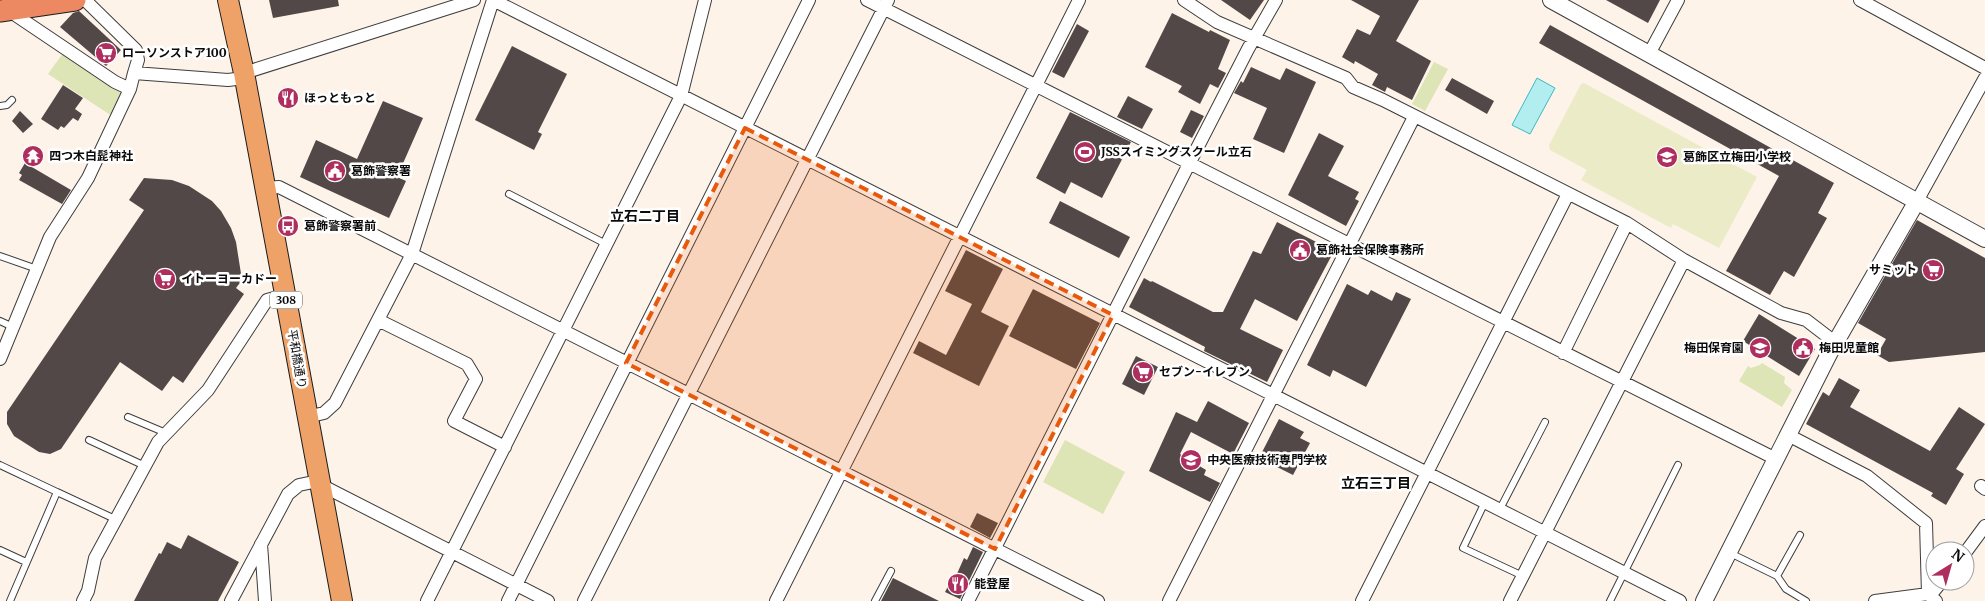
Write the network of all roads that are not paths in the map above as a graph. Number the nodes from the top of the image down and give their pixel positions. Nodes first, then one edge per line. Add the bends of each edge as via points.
1 (75, 0) edge
2 (85, 0) edge
3 (228, 0) edge
4 (474, 0) edge
5 (493, 0) edge
6 (705, 0) edge
7 (809, 0) edge
8 (867, 0) edge
9 (1079, 0) edge
10 (1184, 0) edge
11 (1276, 0) edge
12 (1551, 0) edge
13 (1678, 0) edge
14 (1860, 0) edge
15 (886, 4) edge
16 (4, 11) edge
17 (1254, 38) junction
18 (1648, 54) junction
19 (1985, 68) edge
20 (134, 73) junction
21 (244, 76) junction
22 (1985, 78) edge
23 (1037, 85) junction
24 (130, 88) junction
25 (681, 96) junction
26 (12, 100) dead end
27 (0, 106) edge
28 (1414, 117) junction
29 (745, 128) junction
30 (806, 160) junction
31 (1190, 162) junction
32 (265, 188) junction
33 (509, 194) dead end
34 (1568, 194) junction
35 (1917, 201) junction
36 (1627, 223) junction
37 (960, 238) junction
38 (1985, 239) edge
39 (606, 244) junction
40 (1350, 244) junction
41 (412, 254) junction
42 (0, 256) edge
43 (1684, 260) junction
44 (37, 269) junction
45 (285, 295) junction
46 (1113, 315) junction
47 (378, 320) junction
48 (0, 321) edge
49 (1503, 323) junction
50 (13, 327) junction
51 (564, 331) junction
52 (1836, 343) junction
53 (1563, 353) junction
54 (0, 359) edge
55 (626, 363) junction
56 (1623, 383) junction
57 (688, 394) junction
58 (1274, 396) junction
59 (128, 417) dead end
60 (307, 417) junction
61 (1545, 422) dead end
62 (166, 433) junction
63 (1788, 435) junction
64 (89, 440) dead end
65 (505, 447) junction
66 (1776, 459) junction
67 (0, 465) edge
68 (1678, 465) dead end
69 (145, 466) junction
70 (841, 472) junction
71 (1426, 473) junction
72 (319, 483) junction
73 (57, 492) junction
74 (1485, 502) junction
75 (1500, 509) junction
76 (115, 519) junction
77 (1985, 526) edge
78 (1545, 533) junction
79 (1800, 535) dead end
80 (1974, 541) edge
81 (261, 543) junction
82 (995, 549) junction
83 (0, 550) edge
84 (452, 552) junction
85 (1729, 552) junction
86 (26, 562) junction
87 (891, 571) dead end
88 (1624, 572) junction
89 (1523, 576) junction
90 (1776, 576) junction
91 (516, 584) junction
92 (1932, 598) edge
93 (10, 601) edge
94 (83, 601) edge
95 (231, 601) edge
96 (265, 601) edge
97 (342, 601) edge
98 (427, 601) edge
99 (508, 601) edge
100 (548, 601) edge
101 (584, 601) edge
102 (776, 601) edge
103 (875, 601) edge
104 (968, 601) edge
105 (1098, 601) edge
106 (1169, 601) edge
107 (1362, 601) edge
108 (1510, 601) edge
109 (1610, 601) edge
110 (1680, 601) edge
111 (1704, 601) edge
112 (1806, 601) edge
113 (1875, 601) edge

1 - 16 highway
2 - 20 street via 136,50 138,60
3 - 21 main road, 平和橋通り / 308
4 - 21 street
5 - 25 street
5 - 41 street
6 - 25 street
7 - 29 street
8 - 15 street
9 - 23 street
10 - 17 street via 1217,22
11 - 17 street
12 - 18 street
13 - 18 street
14 - 19 street
15 - 23 street
15 - 30 street
16 - 24 street via 115,82
17 - 28 street via 1346,78 1353,87
17 - 31 street
18 - 35 street
20 - 21 street via 228,80
20 - 24 street
21 - 32 main road, 平和橋通り / 308
22 - 35 street
23 - 31 street
23 - 37 street
24 - 44 street via 88,178 50,236
25 - 29 street
25 - 39 street
26 - 27 lane
28 - 34 street
28 - 40 street
29 - 30 street
29 - 55 street
30 - 37 street
30 - 57 street
31 - 40 street
31 - 46 street
32 - 41 street via 279,187
32 - 45 main road, 平和橋通り / 308
33 - 39 lane
34 - 36 street
34 - 49 street
35 - 38 street
35 - 52 street
36 - 43 street
36 - 53 street
37 - 46 street
37 - 70 street
39 - 51 street
40 - 49 street
40 - 58 street
41 - 47 street
41 - 51 street
42 - 44 lane
43 - 52 street via 1781,313 1806,320
43 - 56 street
44 - 50 street
45 - 60 main road, 平和橋通り / 308
45 - 62 street via 267,300 208,390
46 - 58 street
46 - 82 street
47 - 60 street via 335,403 324,413
47 - 65 street via 467,364 476,379 454,421
48 - 50 lane
49 - 53 street
49 - 71 street
50 - 54 street
51 - 55 street
51 - 65 street
52 - 63 street
53 - 56 street
55 - 57 street
55 - 91 street
56 - 66 street
56 - 78 street
57 - 70 street
57 - 101 street
58 - 71 street
58 - 106 street
59 - 62 lane
60 - 72 main road, 平和橋通り / 308
61 - 75 lane
62 - 69 street
63 - 66 street
63 - 92 street via 1867,476 1926,523
64 - 69 lane
65 - 84 street
66 - 85 street
67 - 73 lane
68 - 88 lane
69 - 76 street
70 - 82 street
70 - 102 street
71 - 74 street
71 - 107 street
72 - 81 street via 306,483 292,489
72 - 84 street
72 - 97 main road, 平和橋通り / 308
73 - 76 lane
73 - 86 lane
74 - 75 street
74 - 89 lane via 1463,548
75 - 78 street
76 - 94 street via 95,558
77 - 80 street
78 - 88 street
78 - 89 street
79 - 90 lane
81 - 95 street
81 - 96 street
82 - 104 street
82 - 105 street
83 - 86 lane
84 - 91 street
84 - 98 street
85 - 90 lane
85 - 111 street
86 - 93 lane
87 - 103 lane
88 - 109 lane
88 - 110 street
89 - 108 street
90 - 112 lane via 1786,590
91 - 99 street
91 - 100 street
92 - 113 street

